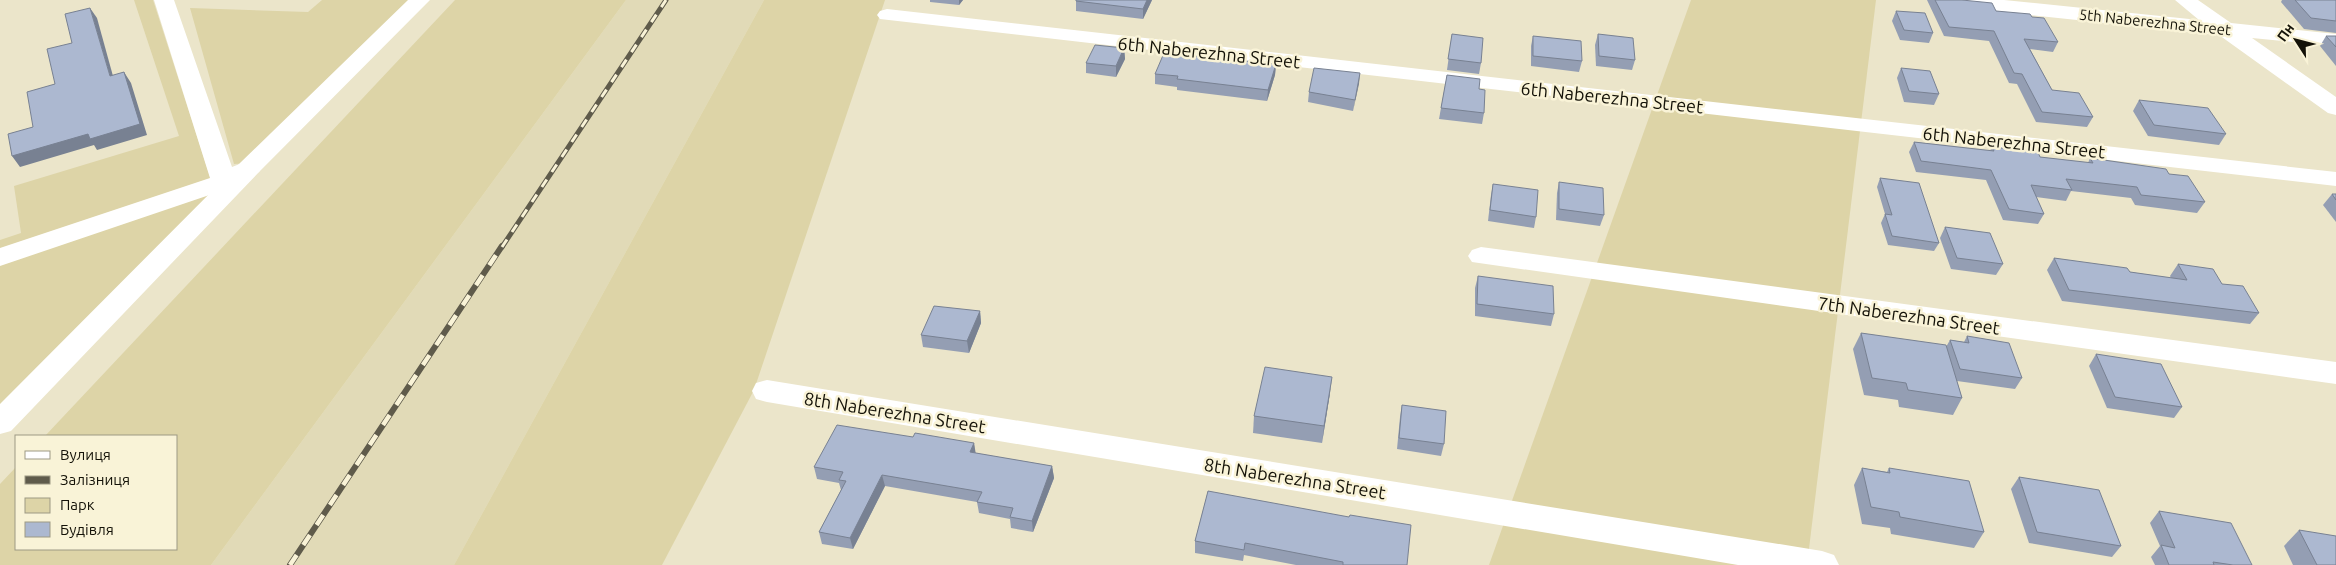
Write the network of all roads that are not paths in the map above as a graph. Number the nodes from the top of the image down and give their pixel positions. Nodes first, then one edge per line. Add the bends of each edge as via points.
1 (164, 0) edge
2 (420, 0) edge
3 (1943, 0) edge
4 (2185, 0) edge
5 (887, 16) dead end
6 (2225, 29) junction
7 (2336, 40) edge
8 (2336, 108) edge
9 (250, 167) junction
10 (2336, 179) edge
11 (224, 182) junction
12 (0, 256) edge
13 (1482, 256) dead end
14 (2336, 373) edge
15 (767, 391) dead end
16 (0, 423) edge
17 (1822, 565) edge

1 - 11 street
2 - 9 street
3 - 6 street, 5th Naberezhna Street
4 - 6 street
5 - 10 street, 6th Naberezhna Street
6 - 7 street, 5th Naberezhna Street
6 - 8 street
9 - 11 street
9 - 16 street
11 - 12 street
13 - 14 street, 7th Naberezhna Street
15 - 17 street, 8th Naberezhna Street

